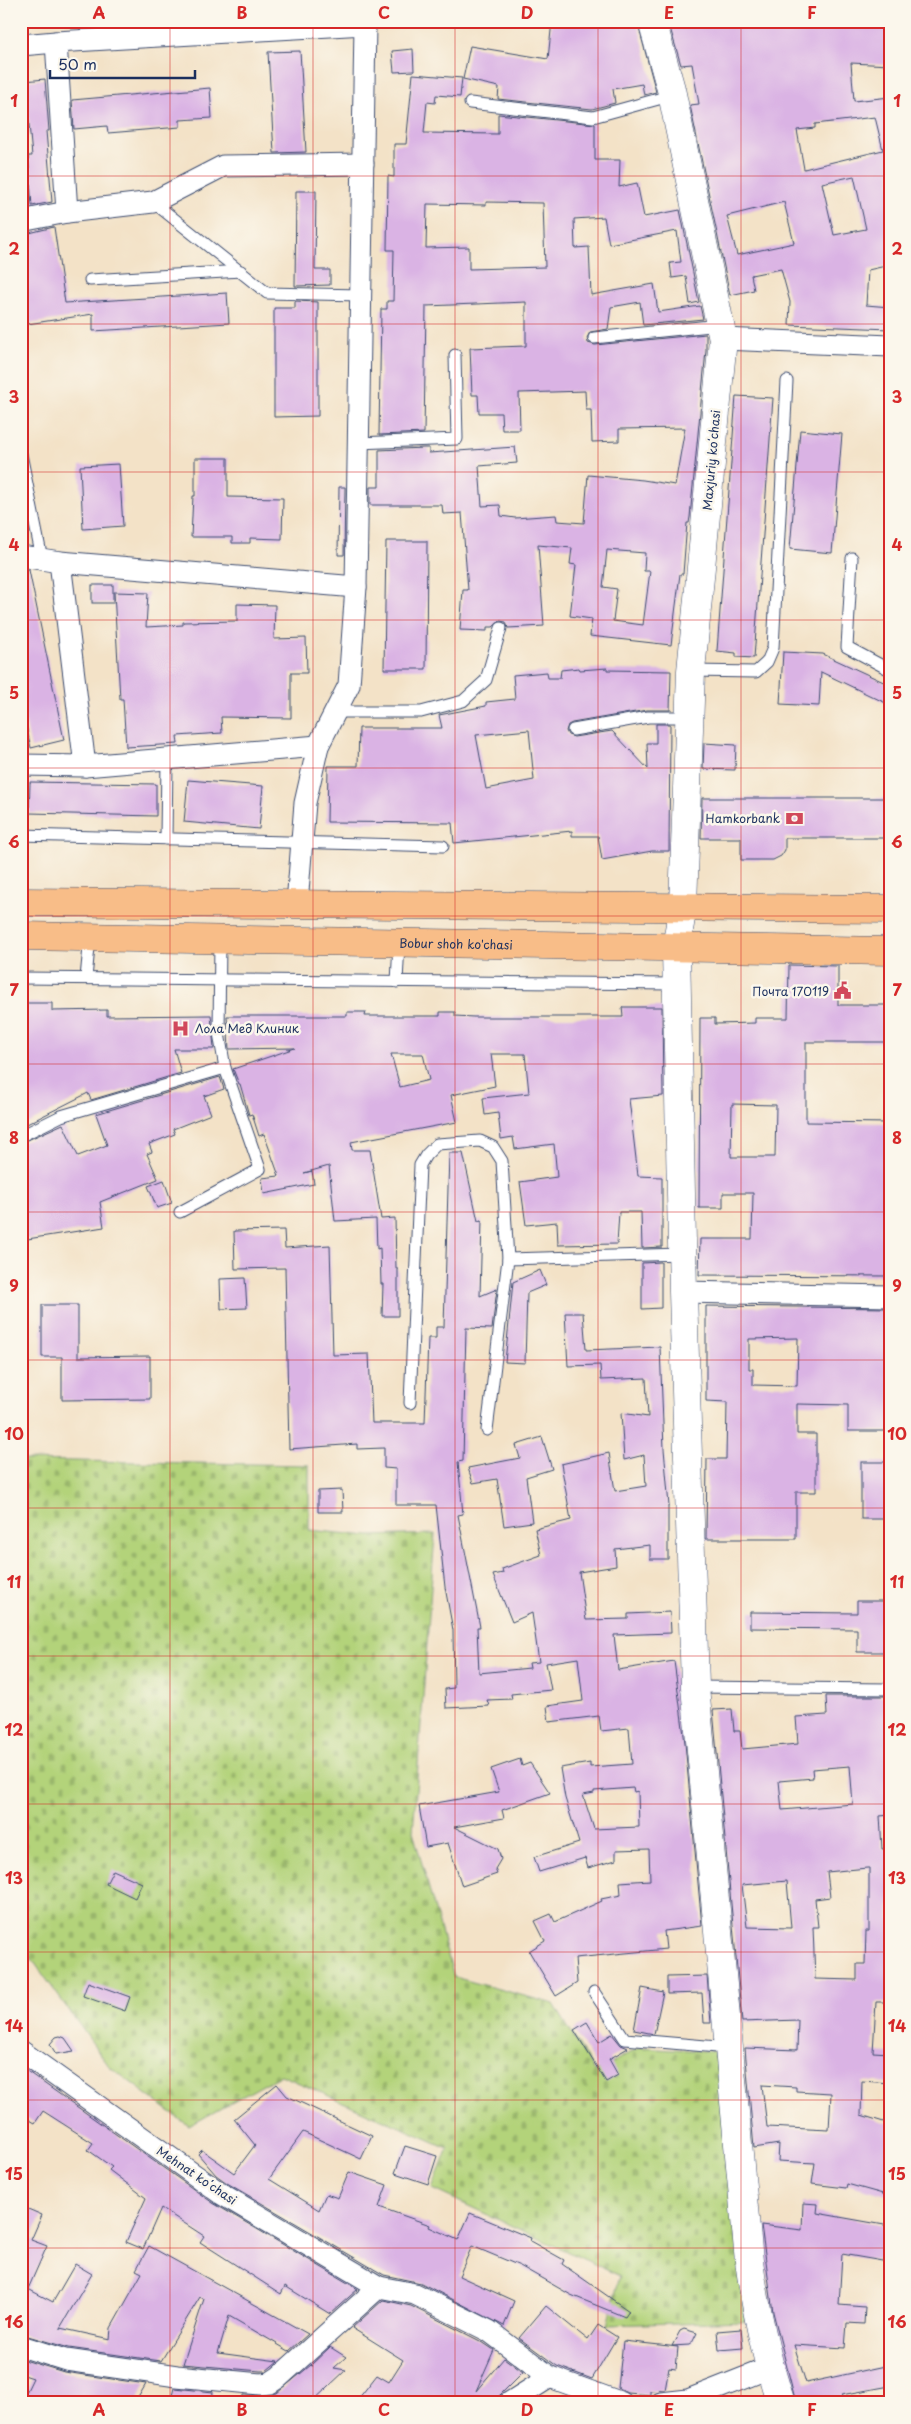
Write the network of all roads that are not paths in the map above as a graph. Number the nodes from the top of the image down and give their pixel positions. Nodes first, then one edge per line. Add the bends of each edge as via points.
1 (652, 21) edge
2 (253, 26) edge
3 (90, 31) edge
4 (56, 42) junction
5 (21, 44) edge
6 (673, 94) junction
7 (470, 103) dead end
8 (363, 164) junction
9 (153, 202) junction
10 (67, 212) junction
11 (21, 221) edge
12 (242, 271) junction
13 (90, 280) dead end
14 (360, 295) junction
15 (721, 332) junction
16 (594, 338) dead end
17 (890, 346) edge
18 (456, 355) dead end
19 (787, 381) dead end
20 (358, 444) junction
21 (21, 454) edge
22 (21, 556) edge
23 (852, 558) dead end
24 (51, 561) junction
25 (356, 587) junction
26 (501, 628) dead end
27 (890, 670) edge
28 (691, 671) junction
29 (336, 712) junction
30 (690, 717) junction
31 (573, 730) dead end
32 (318, 746) junction
33 (167, 759) junction
34 (21, 765) edge
35 (85, 766) junction
36 (21, 835) edge
37 (166, 839) junction
38 (302, 843) junction
39 (443, 846) dead end
40 (21, 902) edge
41 (298, 904) junction
42 (683, 906) junction
43 (890, 909) edge
44 (21, 936) edge
45 (90, 937) junction
46 (220, 940) junction
47 (399, 943) junction
48 (676, 948) junction
49 (890, 951) edge
50 (21, 978) edge
51 (86, 978) junction
52 (219, 981) junction
53 (397, 982) junction
54 (676, 984) junction
55 (225, 1068) junction
56 (21, 1136) edge
57 (180, 1212) dead end
58 (682, 1254) junction
59 (508, 1259) junction
60 (683, 1292) junction
61 (890, 1296) edge
62 (410, 1403) dead end
63 (488, 1430) dead end
64 (695, 1687) junction
65 (890, 1690) edge
66 (594, 1992) dead end
67 (729, 2048) junction
68 (21, 2051) edge
69 (380, 2287) junction
70 (21, 2346) edge
71 (769, 2368) junction
72 (550, 2377) junction
73 (509, 2403) edge
74 (622, 2403) edge
75 (661, 2403) edge
76 (782, 2403) edge

1 - 6 street, Maxjuriy koʻchasi
2 - 3 street
2 - 8 street via 366,24
3 - 4 street
4 - 5 street
4 - 10 street
6 - 7 lane via 593,117
6 - 15 street, Maxjuriy koʻchasi
8 - 9 street via 223,166
8 - 14 street
9 - 10 street
9 - 12 lane
10 - 11 street
12 - 13 lane
12 - 14 lane via 267,293
14 - 20 street
15 - 16 lane
15 - 17 street
15 - 28 street, Maxjuriy koʻchasi
18 - 20 lane via 457,439
19 - 28 lane via 773,648 767,662 756,672
20 - 25 street
21 - 24 lane
22 - 24 street
23 - 27 lane via 847,648
24 - 25 street
24 - 35 street
25 - 29 street via 349,685
26 - 29 lane via 486,680 463,701 421,712
28 - 30 street, Maxjuriy koʻchasi
29 - 32 street
30 - 31 lane via 648,717
30 - 42 street, Maxjuriy koʻchasi
32 - 33 street
32 - 38 street via 305,803
33 - 35 street
33 - 37 lane
34 - 35 street
36 - 37 lane
37 - 38 lane
38 - 39 lane
38 - 41 street
40 - 41 main road
41 - 42 main road
42 - 43 main road
42 - 48 street, Maxjuriy koʻchasi
44 - 45 main road, Bobur shoh ko'chasi
45 - 46 main road, Bobur shoh ko'chasi
45 - 51 lane
46 - 47 main road, Bobur shoh ko'chasi
46 - 52 lane
47 - 48 main road, Bobur shoh ko'chasi
47 - 53 lane
48 - 49 main road, Bobur shoh ko'chasi
48 - 54 street, Maxjuriy koʻchasi
50 - 51 lane
51 - 52 lane
52 - 53 lane
52 - 55 lane via 219,1033
53 - 54 lane
54 - 58 street, Maxjuriy koʻchasi
55 - 56 lane via 62,1116
55 - 57 lane via 260,1169
58 - 59 lane
58 - 60 street, Maxjuriy koʻchasi
59 - 62 lane via 502,1161 498,1154 493,1147 480,1141 437,1144 420,1165
59 - 63 lane
60 - 61 street
60 - 64 street, Maxjuriy koʻchasi
64 - 65 lane
64 - 67 street, Maxjuriy koʻchasi
66 - 67 lane via 625,2039
67 - 71 street, Maxjuriy koʻchasi via 750,2261 757,2316
68 - 69 street, Mehnat koʻchasi via 220,2193
69 - 70 street via 270,2383 177,2376 75,2362
69 - 72 street, Mehnat koʻchasi via 415,2294 489,2331
71 - 75 street via 688,2400
71 - 76 street, Maxjuriy koʻchasi
72 - 73 street
72 - 74 street, Mehnat koʻchasi

